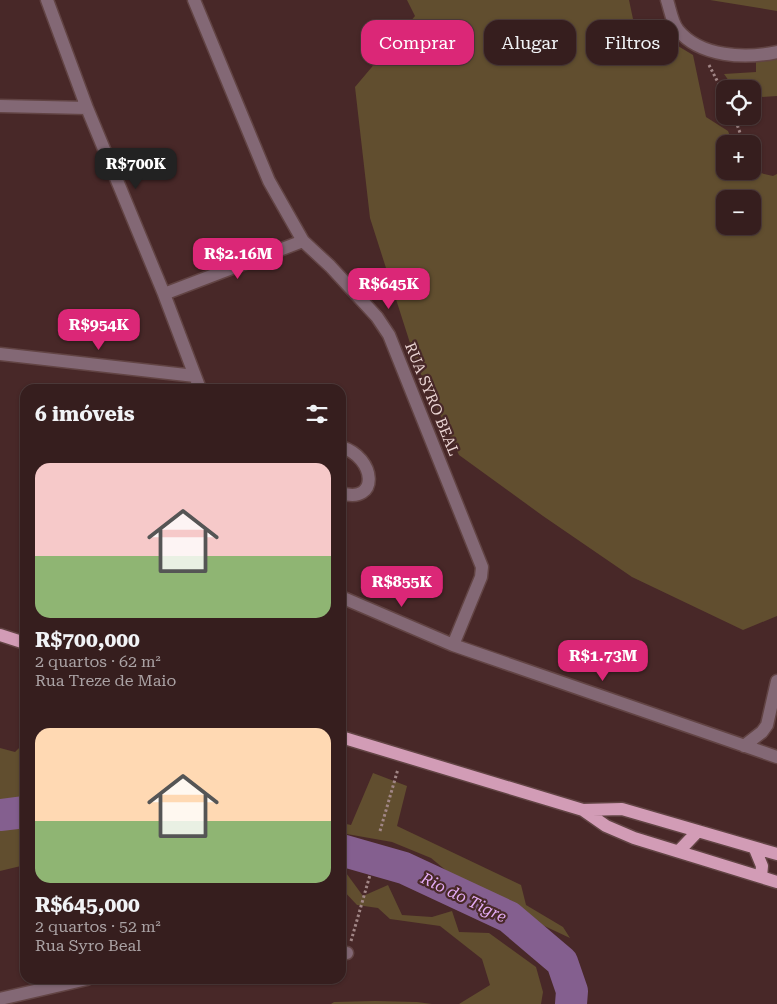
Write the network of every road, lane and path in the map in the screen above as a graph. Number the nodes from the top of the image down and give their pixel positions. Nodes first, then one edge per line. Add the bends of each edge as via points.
1 (47, 0) edge
2 (194, 0) edge
3 (667, 0) edge
4 (700, 47) junction
5 (777, 52) edge
6 (717, 80) edge
7 (0, 106) edge
8 (87, 108) junction
9 (303, 240) junction
10 (164, 294) junction
11 (0, 354) edge
12 (195, 376) junction
13 (198, 384) edge
14 (346, 448) edge
15 (346, 494) edge
16 (346, 599) edge
17 (0, 636) edge
18 (20, 642) edge
19 (453, 645) junction
20 (777, 681) edge
21 (346, 738) edge
22 (744, 746) junction
23 (402, 755) junction
24 (777, 757) edge
25 (583, 810) junction
26 (380, 831) dead end
27 (698, 831) junction
28 (755, 848) junction
29 (679, 851) junction
30 (777, 854) edge
31 (370, 875) dead end
32 (762, 877) junction
33 (777, 882) edge
34 (346, 947) edge
35 (64, 984) edge
36 (0, 998) edge

1 - 8 street
2 - 9 street, RUA SYRO BEAL via 269,181
3 - 4 street via 677,29
4 - 5 street via 733,56
4 - 6 path
7 - 8 street
8 - 10 street
9 - 10 street
9 - 19 street, RUA SYRO BEAL via 377,317 389,335 482,567 481,577
10 - 12 street
11 - 12 street
12 - 13 street
14 - 15 street via 360,457 370,478 360,493
16 - 19 street
17 - 18 main road
19 - 22 street
20 - 22 street via 767,725
21 - 23 main road
22 - 24 street
23 - 25 main road
23 - 26 path
25 - 27 main road via 622,810
25 - 29 main road via 606,826 634,838
27 - 28 main road
27 - 29 main road
28 - 30 main road
28 - 32 main road via 762,866
29 - 32 main road
31 - 34 path
32 - 33 main road
35 - 36 street

